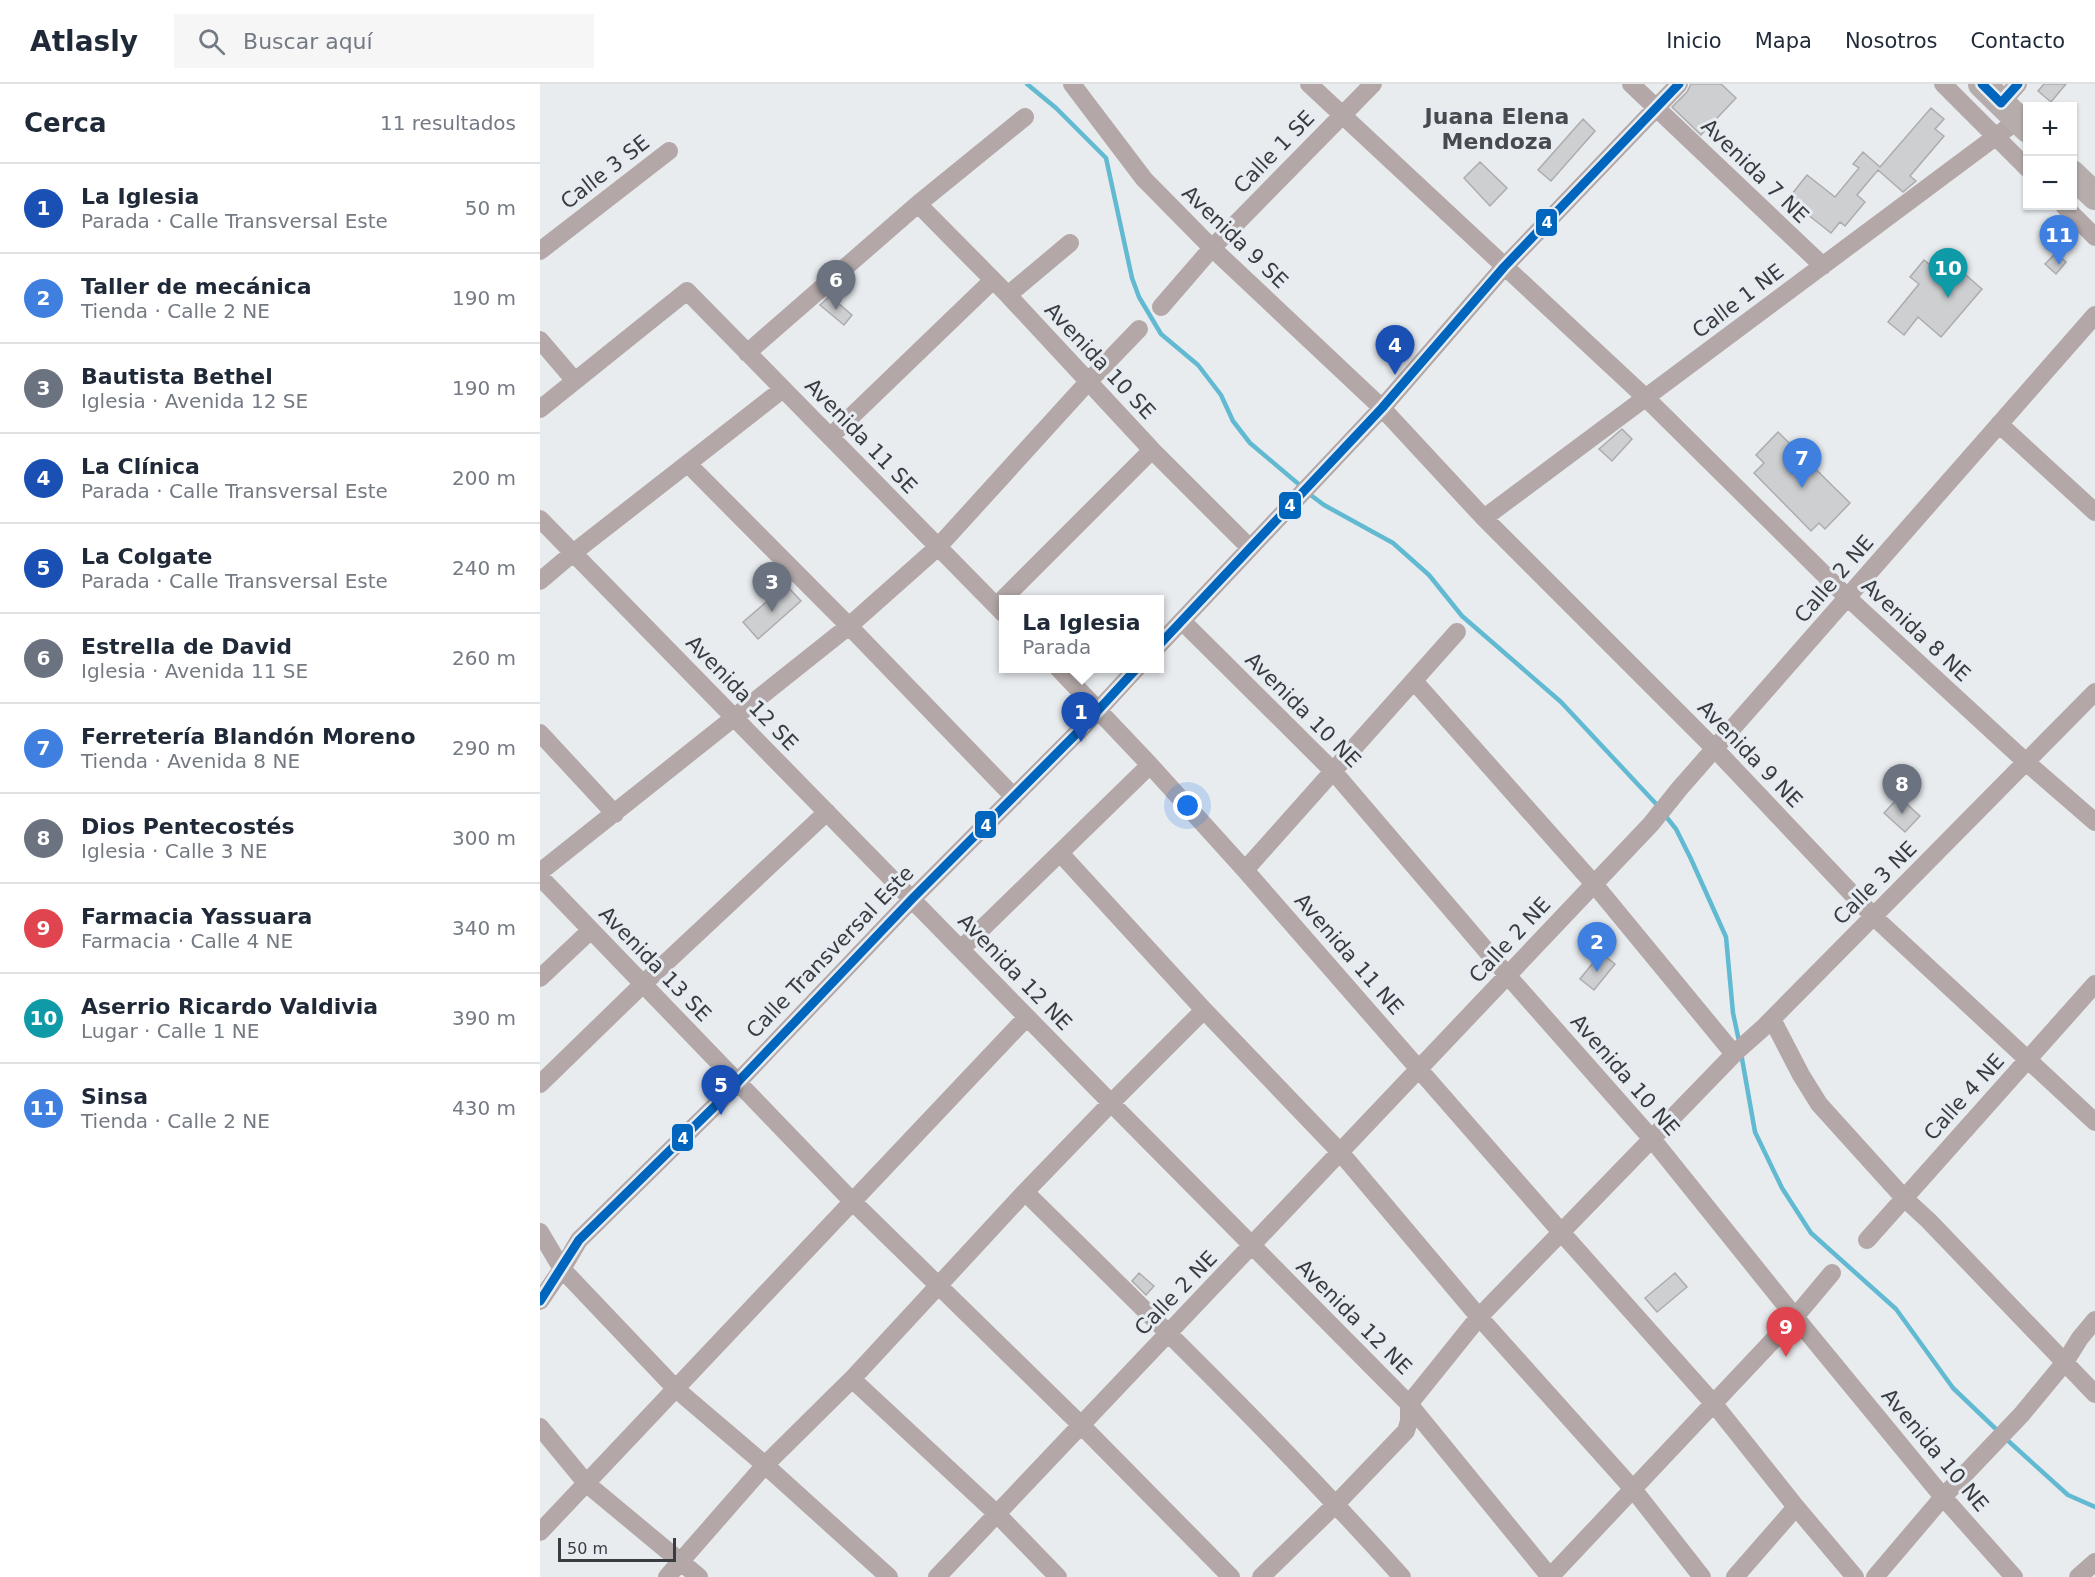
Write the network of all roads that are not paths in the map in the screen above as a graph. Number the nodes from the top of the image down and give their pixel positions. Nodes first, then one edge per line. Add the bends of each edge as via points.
1 (1072, 84) edge
2 (1309, 84) edge
3 (1372, 84) edge
4 (1631, 84) edge
5 (1679, 84) edge
6 (1943, 84) edge
7 (2009, 104) edge
8 (1657, 108) junction
9 (1341, 115) junction
10 (1025, 117) dead end
11 (1994, 136) junction
12 (669, 151) dead end
13 (2023, 164) edge
14 (2077, 178) edge
15 (2095, 196) edge
16 (918, 204) junction
17 (2068, 210) edge
18 (2095, 237) edge
19 (1071, 243) dead end
20 (1212, 248) junction
21 (540, 251) edge
22 (1823, 266) junction
23 (1504, 267) junction
24 (992, 281) junction
25 (1008, 295) junction
26 (1161, 307) dead end
27 (2095, 315) edge
28 (1139, 329) dead end
29 (540, 340) edge
30 (747, 353) junction
31 (575, 381) junction
32 (1088, 382) junction
33 (783, 389) junction
34 (1646, 398) junction
35 (1382, 408) junction
36 (540, 409) edge
37 (1999, 424) junction
38 (830, 437) junction
39 (1152, 450) junction
40 (688, 464) junction
41 (2095, 512) edge
42 (1484, 518) junction
43 (540, 519) edge
44 (938, 547) junction
45 (1250, 548) junction
46 (573, 553) junction
47 (540, 580) edge
48 (1013, 595) edge
49 (1847, 597) junction
50 (999, 608) edge
51 (1182, 621) junction
52 (849, 626) junction
53 (1457, 632) dead end
54 (1164, 640) edge
55 (1062, 673) edge
56 (1133, 673) edge
57 (1414, 681) junction
58 (2095, 692) edge
59 (1098, 710) junction
60 (735, 718) junction
61 (540, 732) edge
62 (1715, 749) junction
63 (2026, 762) junction
64 (1150, 765) junction
65 (1333, 771) junction
66 (1014, 797) junction
67 (827, 812) junction
68 (615, 814) junction
69 (2095, 822) edge
70 (1060, 853) junction
71 (1245, 870) junction
72 (540, 875) edge
73 (1594, 884) junction
74 (912, 899) junction
75 (1874, 917) junction
76 (591, 930) junction
77 (961, 949) junction
78 (1508, 976) junction
79 (540, 978) edge
80 (643, 984) junction
81 (2095, 984) edge
82 (1204, 1010) junction
83 (1027, 1017) junction
84 (1768, 1024) junction
85 (1736, 1053) junction
86 (2028, 1059) junction
87 (1419, 1069) junction
88 (737, 1081) junction
89 (540, 1084) edge
90 (1111, 1103) junction
91 (2095, 1122) edge
92 (1652, 1139) junction
93 (1340, 1152) junction
94 (1025, 1192) junction
95 (1904, 1198) junction
96 (853, 1202) junction
97 (540, 1232) edge
98 (1561, 1232) junction
99 (1867, 1240) dead end
100 (1252, 1245) junction
101 (562, 1269) junction
102 (1832, 1272) dead end
103 (939, 1285) junction
104 (540, 1301) edge
105 (1479, 1317) junction
106 (1795, 1317) junction
107 (2095, 1320) edge
108 (1168, 1333) junction
109 (2065, 1362) junction
110 (852, 1379) junction
111 (676, 1389) junction
112 (2095, 1394) edge
113 (1409, 1404) junction
114 (1714, 1404) junction
115 (1081, 1425) junction
116 (540, 1426) edge
117 (765, 1465) junction
118 (587, 1484) junction
119 (1632, 1489) junction
120 (1943, 1497) junction
121 (1336, 1504) junction
122 (1796, 1507) junction
123 (997, 1514) junction
124 (540, 1532) edge
125 (2095, 1562) edge
126 (681, 1563) junction
127 (667, 1577) edge
128 (699, 1577) edge
129 (889, 1577) edge
130 (937, 1577) edge
131 (1058, 1577) edge
132 (1231, 1577) edge
133 (1261, 1577) edge
134 (1402, 1577) edge
135 (1550, 1577) edge
136 (1702, 1577) edge
137 (1735, 1577) edge
138 (1855, 1577) edge
139 (1875, 1577) edge
140 (2014, 1577) edge
141 (2078, 1577) edge

1 - 20 street, Avenida 9 SE via 1144,179
2 - 9 street, Avenida 8 NE
3 - 9 street, Calle 1 SE
4 - 8 street, Avenida 7 NE
5 - 8 street
6 - 11 street
7 - 11 street, Calle 1 NE
8 - 22 street, Avenida 7 NE
8 - 23 street
9 - 20 street, Calle 1 SE
9 - 23 street, Avenida 8 NE
10 - 16 street
11 - 13 street
11 - 22 street, Calle 1 NE
12 - 21 street, Calle 3 SE
14 - 15 highway
16 - 24 street, Avenida 10 SE
16 - 30 street
17 - 18 street
19 - 25 street
20 - 26 street, Calle 1 SE
20 - 35 street, Avenida 9 SE
22 - 34 street, Calle 1 NE
23 - 34 street, Avenida 8 NE
23 - 35 street
24 - 25 street, Avenida 10 SE
24 - 38 street
25 - 32 street, Avenida 10 SE
27 - 37 street, Calle 2 NE
28 - 32 street
29 - 31 street
30 - 31 street, Avenida 11 SE via 687,291
30 - 33 street, Avenida 11 SE
31 - 36 street
32 - 39 street, Avenida 10 SE
32 - 44 street
33 - 38 street, Avenida 11 SE
33 - 40 street
34 - 42 street, Calle 1 NE
34 - 49 street, Avenida 8 NE
35 - 42 street, Avenida 9 NE
35 - 45 street
37 - 41 street
37 - 49 street, Calle 2 NE
38 - 44 street, Avenida 11 SE
39 - 45 street, Avenida 10 SE
39 - 48 street
40 - 46 street
40 - 52 street
42 - 62 street, Avenida 9 NE
43 - 46 street, Avenida 12 SE
44 - 50 street, Avenida 11 SE
44 - 52 street
45 - 51 street
46 - 47 street
46 - 60 street, Avenida 12 SE
49 - 62 street, Calle 2 NE
49 - 63 street, Avenida 8 NE
51 - 54 street
51 - 65 street, Avenida 10 NE
52 - 60 street
52 - 66 street
53 - 57 street
55 - 59 street
56 - 59 street, Calle Transversal Este
57 - 65 street
57 - 73 street
58 - 63 street, Calle 3 NE
59 - 64 street, Avenida 11 NE
59 - 66 street, Calle Transversal Este
60 - 67 street, Avenida 12 SE
60 - 68 street
61 - 68 street
62 - 73 street, Calle 2 NE
62 - 75 street, Avenida 9 NE
63 - 69 street, Avenida 8 NE
63 - 75 street, Calle 3 NE
64 - 70 street
64 - 71 street, Avenida 11 NE
65 - 71 street
65 - 78 street, Avenida 10 NE
66 - 74 street, Calle Transversal Este
67 - 74 street, Avenida 12 SE
67 - 80 street
68 - 72 street
70 - 77 street
70 - 82 street
71 - 87 street, Avenida 11 NE
72 - 76 street, Avenida 13 SE
73 - 78 street, Calle 2 NE
73 - 85 street
74 - 77 street, Avenida 12 NE
74 - 88 street, Calle Transversal Este
75 - 84 street, Calle 3 NE
75 - 86 street, Avenida 9 NE
76 - 79 street
76 - 80 street, Avenida 13 SE
77 - 83 street, Avenida 12 NE
78 - 87 street, Calle 2 NE
78 - 92 street, Avenida 10 NE
80 - 88 street, Avenida 13 SE
80 - 89 street
81 - 86 street, Calle 4 NE
82 - 90 street
82 - 93 street
83 - 90 street, Avenida 12 NE
83 - 96 street
84 - 85 street, Calle 3 NE
84 - 95 street via 1819,1104
85 - 92 street, Calle 3 NE
86 - 91 street, Avenida 9 NE
86 - 95 street, Calle 4 NE
87 - 93 street, Calle 2 NE
87 - 98 street, Avenida 11 NE
88 - 96 street, Avenida 13 SE
88 - 101 street, Calle Transversal Este via 579,1240
90 - 94 street
90 - 100 street, Avenida 12 NE
92 - 98 street, Calle 3 NE
92 - 106 street, Avenida 10 NE
93 - 100 street, Calle 2 NE
93 - 105 street
94 - 103 street
94 - 108 street
95 - 99 street, Calle 4 NE
95 - 109 street
96 - 103 street, Avenida 13 SE
96 - 111 street
97 - 101 street
98 - 105 street, Calle 3 NE
98 - 114 street
100 - 108 street, Calle 2 NE
100 - 113 street, Avenida 12 NE
101 - 104 street, Calle Transversal Este
101 - 111 street
102 - 106 street
103 - 110 street
103 - 115 street, Avenida 13 SE
105 - 113 street, Calle 3 NE
105 - 119 street
106 - 114 street
106 - 120 street, Avenida 10 NE
107 - 109 street
108 - 115 street, Calle 2 NE
108 - 121 street
109 - 112 street
109 - 120 street via 1990,1450
110 - 117 street
110 - 123 street
111 - 117 street
111 - 118 street
113 - 121 street via 1406,1431
113 - 135 street, Avenida 12 NE
114 - 119 street
114 - 122 street
115 - 123 street, Calle 2 NE
115 - 132 street, Avenida 13 SE
116 - 118 street
117 - 126 street
117 - 129 street
118 - 124 street
118 - 126 street
119 - 135 street
119 - 136 street
120 - 139 street
120 - 140 street, Avenida 10 NE
121 - 133 street
121 - 134 street
122 - 137 street
122 - 138 street
123 - 130 street, Calle 2 NE
123 - 131 street
125 - 141 street
126 - 127 street
126 - 128 street

